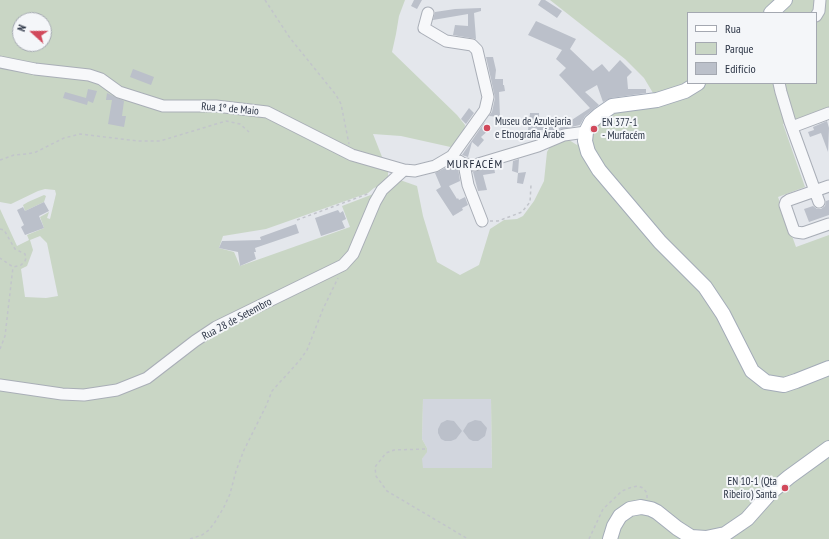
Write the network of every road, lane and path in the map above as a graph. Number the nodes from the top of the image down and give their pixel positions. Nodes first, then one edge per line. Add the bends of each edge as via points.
1 (265, 0) edge
2 (785, 0) edge
3 (820, 0) edge
4 (771, 12) edge
5 (428, 13) dead end
6 (817, 14) edge
7 (0, 62) edge
8 (696, 84) edge
9 (779, 84) edge
10 (829, 113) edge
11 (792, 126) junction
12 (249, 132) dead end
13 (586, 132) junction
14 (352, 155) junction
15 (452, 156) junction
16 (0, 160) edge
17 (464, 164) junction
18 (404, 170) junction
19 (531, 185) dead end
20 (829, 186) edge
21 (382, 190) junction
22 (815, 191) junction
23 (819, 202) dead end
24 (297, 220) dead end
25 (482, 220) joint
26 (829, 224) edge
27 (0, 229) edge
28 (0, 258) edge
29 (343, 265) junction
30 (13, 267) junction
31 (0, 350) edge
32 (829, 368) edge
33 (0, 385) edge
34 (829, 448) edge
35 (425, 449) dead end
36 (190, 539) edge
37 (468, 539) edge
38 (610, 539) edge

1 - 14 path via 290,38 336,95 341,104
2 - 4 main road
3 - 6 street
5 - 15 street via 424,28 446,41 472,45 477,50 488,97 485,110
7 - 14 street, Rua 1º de Maio via 89,75 101,79 119,92 163,106 216,106 267,112
8 - 13 main road via 685,91 657,100 612,106 594,119
9 - 11 street
10 - 11 street
11 - 22 street
12 - 16 path via 240,124 226,121 160,141 80,134 64,138 36,152
13 - 17 street via 564,135 538,146 474,165
13 - 32 main road via 588,152 599,170 660,242 706,287 752,371 766,382 784,385
14 - 18 street, Rua 1º de Maio
15 - 17 street
15 - 18 street, Rua 1º de Maio via 435,166 416,171
17 - 25 street via 468,185
18 - 21 street, Rua 28 de Setembro
19 - 25 path via 530,202 522,212 498,221
20 - 22 street
21 - 24 path
21 - 29 street, Rua 28 de Setembro via 353,254
22 - 23 street
22 - 26 street via 786,202 785,206 794,231 803,233
27 - 30 path via 6,233 15,249 25,254 24,263
28 - 30 path
29 - 33 street, Rua 28 de Setembro via 216,327 147,378 127,387 95,394 73,394
29 - 36 path via 307,350 272,391 244,450 224,507 209,530
30 - 31 path via 5,336
34 - 38 main road via 785,480 747,519 725,534 706,538 691,537 651,509 641,507 630,509 620,516
35 - 37 path via 394,450 386,453 375,467 376,476 387,491

